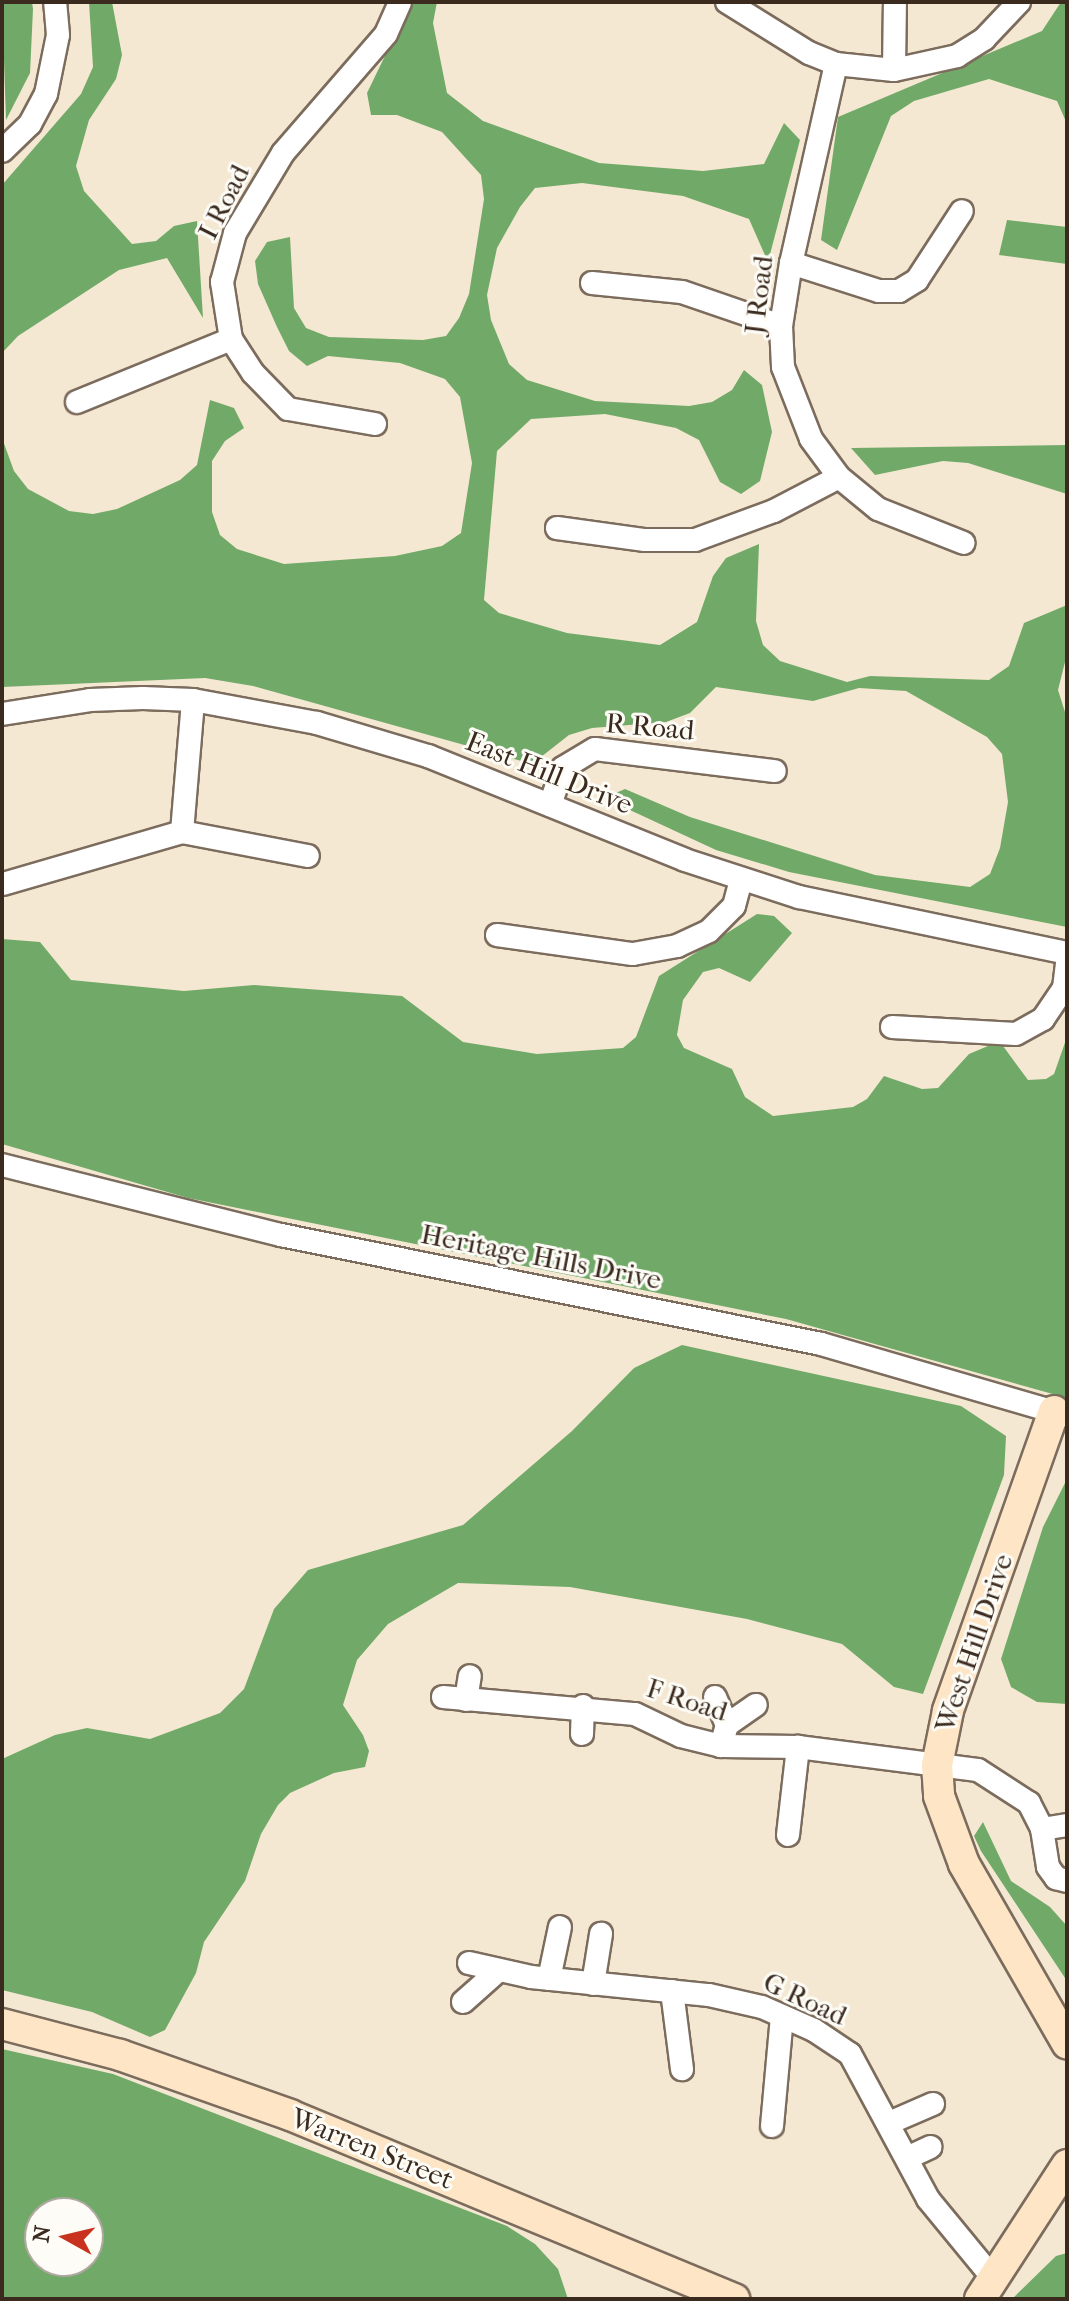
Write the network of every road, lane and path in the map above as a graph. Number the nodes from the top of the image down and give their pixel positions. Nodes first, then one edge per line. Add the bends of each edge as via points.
1 (55, 2) edge
2 (400, 2) edge
3 (727, 2) edge
4 (895, 2) edge
5 (1019, 2) edge
6 (836, 64) junction
7 (894, 70) junction
8 (2, 151) edge
9 (962, 211) dead end
10 (791, 263) junction
11 (592, 283) dead end
12 (781, 326) junction
13 (231, 339) junction
14 (77, 402) dead end
15 (375, 424) dead end
16 (839, 477) junction
17 (557, 528) dead end
18 (964, 543) dead end
19 (193, 700) junction
20 (2, 714) edge
21 (775, 771) dead end
22 (550, 805) junction
23 (182, 832) junction
24 (308, 856) dead end
25 (741, 879) junction
26 (3, 884) edge
27 (497, 935) dead end
28 (1067, 953) edge
29 (1067, 964) edge
30 (892, 1027) dead end
31 (2, 1165) edge
32 (1061, 1413) edge
33 (470, 1676) dead end
34 (443, 1697) dead end
35 (715, 1697) dead end
36 (466, 1700) junction
37 (756, 1705) dead end
38 (583, 1706) junction
39 (582, 1734) dead end
40 (724, 1736) junction
41 (798, 1747) junction
42 (937, 1765) junction
43 (1067, 1825) edge
44 (1042, 1829) junction
45 (788, 1835) dead end
46 (1067, 1881) edge
47 (560, 1927) dead end
48 (601, 1934) dead end
49 (469, 1963) dead end
50 (499, 1970) junction
51 (549, 1979) junction
52 (593, 1984) junction
53 (672, 1991) junction
54 (463, 2002) dead end
55 (782, 2016) junction
56 (2, 2024) edge
57 (1067, 2043) edge
58 (682, 2069) dead end
59 (933, 2104) dead end
60 (889, 2123) junction
61 (772, 2126) dead end
62 (931, 2147) dead end
63 (907, 2158) junction
64 (1063, 2185) edge
65 (986, 2288) edge
66 (734, 2299) edge

1 - 8 street via 55,64 46,94 30,124
2 - 13 street, I Road via 386,34 283,153 235,233 222,282
3 - 6 street
4 - 7 street
5 - 7 street via 984,39 957,56
6 - 7 street
6 - 10 street, J Road
9 - 10 street via 917,280 899,291 879,291
10 - 12 street, J Road
11 - 12 street via 682,292
12 - 16 street, J Road via 783,367 811,439
13 - 14 street
13 - 15 street, I Road via 253,373 288,409
16 - 17 street via 774,511 695,540 645,540
16 - 18 street, J Road via 878,509
19 - 20 street, East Hill Drive via 90,700
19 - 22 street, East Hill Drive via 375,738
19 - 23 street
21 - 22 street, R Road via 595,749 563,768
22 - 25 street, East Hill Drive
23 - 24 street
23 - 26 street
25 - 27 street via 734,906 709,931 677,946 633,954
25 - 28 street, East Hill Drive via 919,926
29 - 30 street via 1064,988 1043,1019 1016,1034
31 - 32 street, Heritage Hills Drive via 281,1235 821,1344
32 - 42 street, West Hill Drive via 948,1711
33 - 36 street
34 - 36 street, F Road
35 - 40 street
36 - 38 street, F Road via 524,1717
37 - 40 street
38 - 39 street
38 - 40 street, F Road via 635,1714 681,1736
40 - 41 street, F Road
41 - 42 street, F Road via 846,1743
41 - 45 street
42 - 44 street, F Road via 978,1770 1005,1784 1029,1803
42 - 57 street, West Hill Drive via 939,1796 958,1853
43 - 44 street
44 - 46 street via 1048,1867 1056,1878
47 - 51 street
48 - 52 street
49 - 50 street, G Road
50 - 51 street, G Road
50 - 54 street
51 - 52 street, G Road
52 - 53 street, G Road
53 - 55 street, G Road via 762,2007
53 - 58 street
55 - 60 street, G Road via 850,2054
55 - 61 street
56 - 66 street, Warren Street via 120,2055 290,2115
59 - 60 street
60 - 63 street, G Road
62 - 63 street
63 - 65 street, G Road
64 - 65 street

